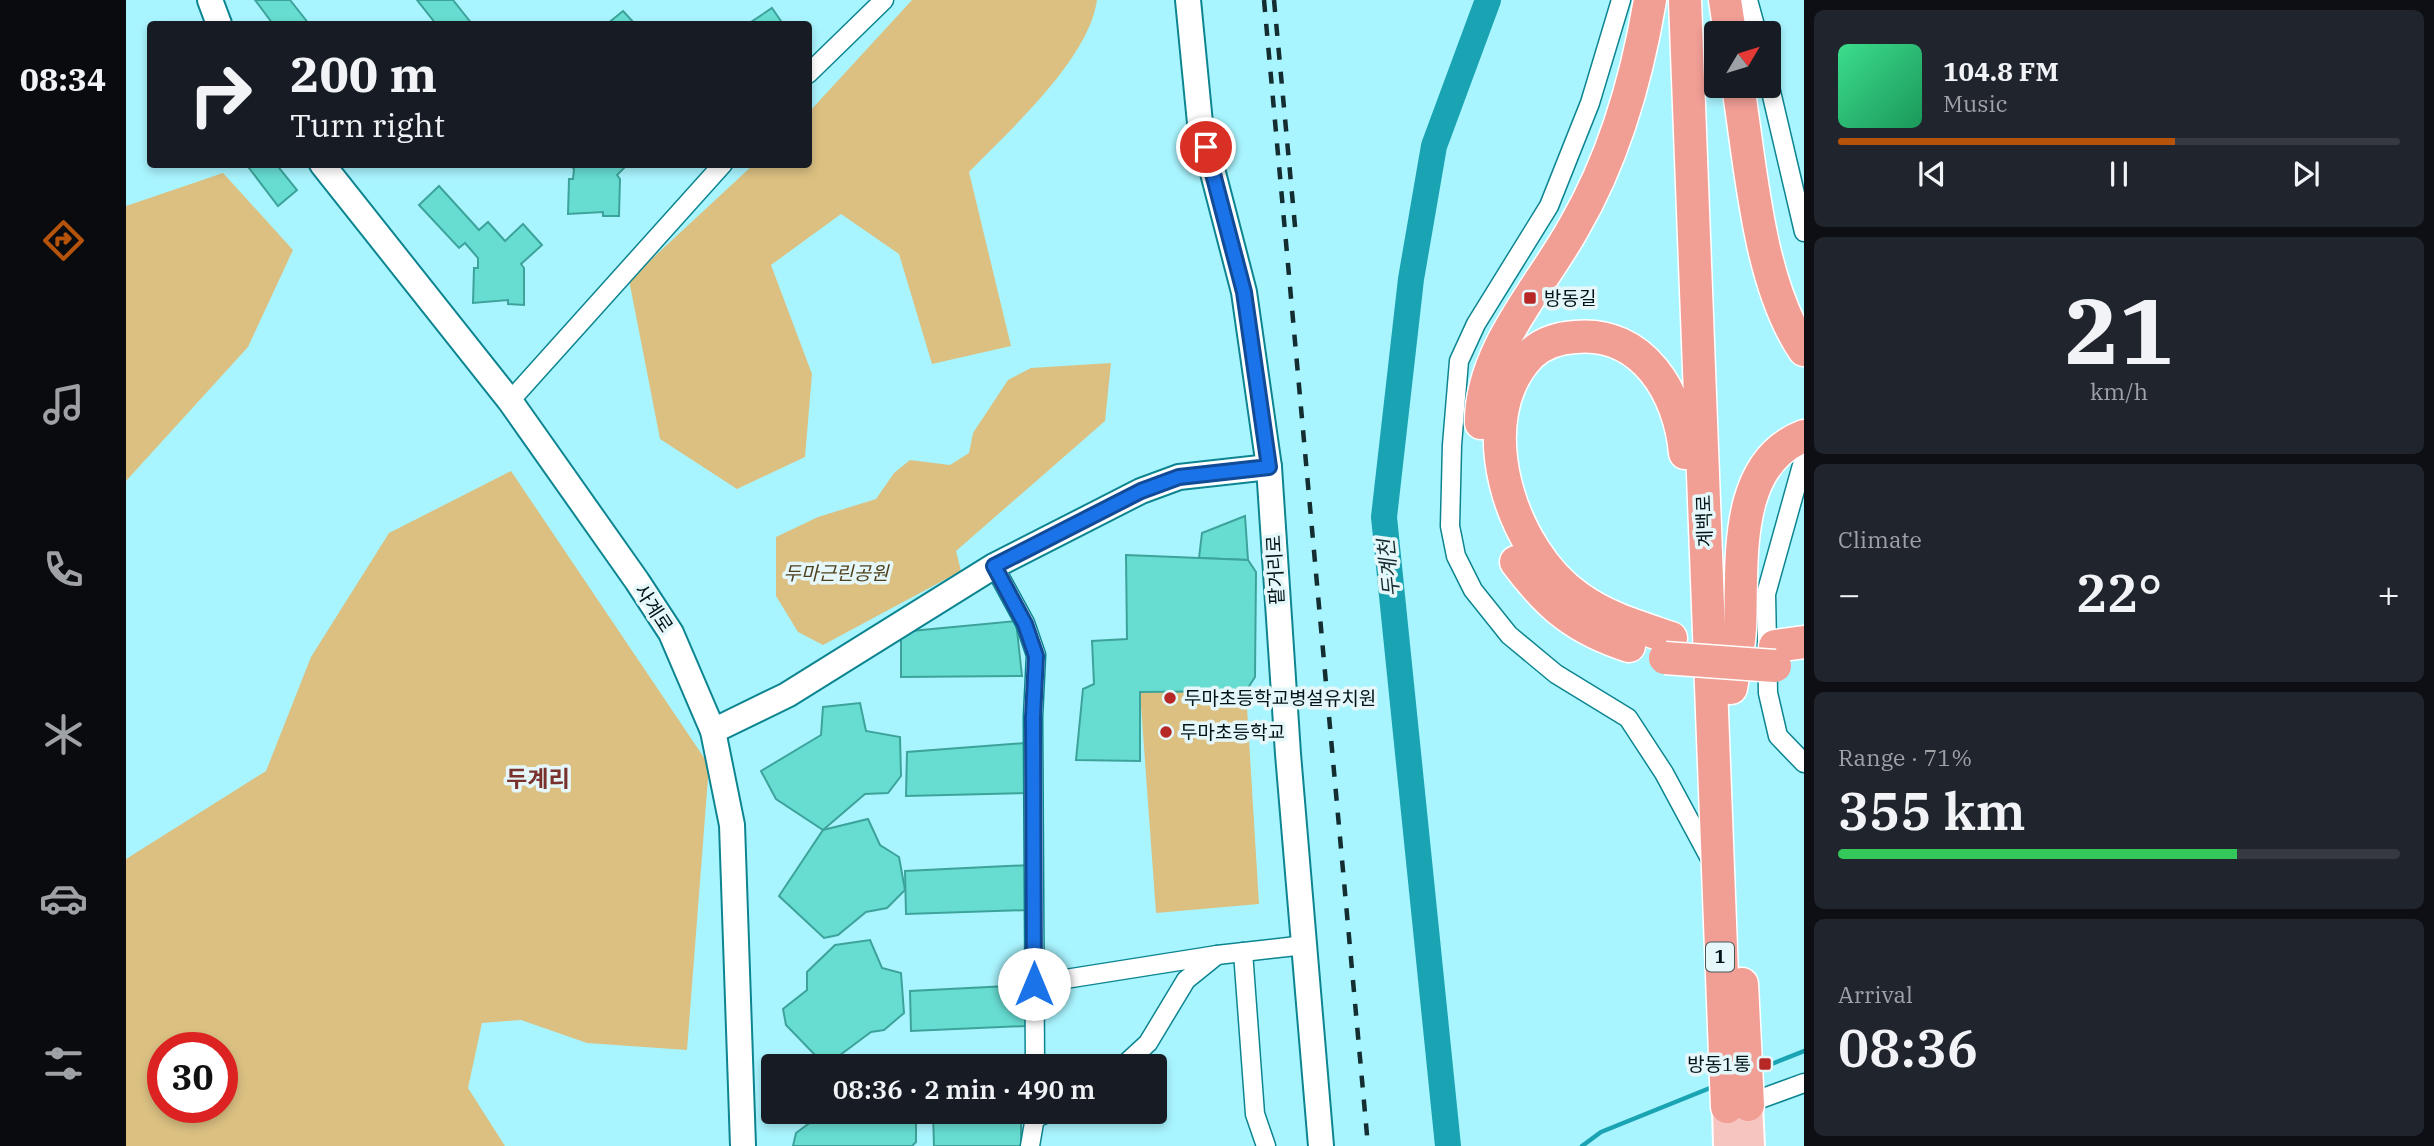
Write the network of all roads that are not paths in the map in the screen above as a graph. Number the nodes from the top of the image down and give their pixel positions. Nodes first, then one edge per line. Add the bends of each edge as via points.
1 (210, 0) edge
2 (884, 0) edge
3 (1188, 0) edge
4 (1621, 0) edge
5 (1650, 0) edge
6 (1685, 0) edge
7 (1705, 0) edge
8 (1725, 0) edge
9 (1748, 0) edge
10 (218, 21) edge
11 (1728, 21) edge
12 (1753, 21) edge
13 (812, 70) edge
14 (1740, 98) edge
15 (1772, 98) edge
16 (325, 168) edge
17 (719, 168) edge
18 (1804, 233) edge
19 (1803, 349) edge
20 (510, 401) junction
21 (1804, 436) edge
22 (1804, 458) edge
23 (1269, 467) junction
24 (994, 566) junction
25 (1668, 648) junction
26 (1790, 654) edge
27 (1731, 688) junction
28 (713, 731) junction
29 (1804, 762) edge
30 (1713, 774) junction
31 (1717, 871) junction
32 (1305, 945) junction
33 (1243, 952) junction
34 (1217, 955) junction
35 (1034, 984) junction
36 (1035, 1054) edge
37 (1136, 1054) edge
38 (1804, 1083) edge
39 (1737, 1106) junction
40 (1038, 1124) edge
41 (743, 1146) edge
42 (1030, 1146) edge
43 (1266, 1146) edge
44 (1321, 1146) edge
45 (1728, 1146) edge
46 (1750, 1146) edge

1 - 10 street
2 - 13 street
3 - 23 street, 팥거리로 via 1200,123 1244,292
4 - 31 street via 1590,103 1549,206 1476,324 1459,361 1450,526 1456,556 1473,590 1509,635 1556,674 1628,718
5 - 25 highway via 1621,124 1575,226 1492,368 1481,416 1482,457 1492,516 1513,558 1543,598 1581,626 1610,640
6 - 30 highway, 계백로
7 - 27 highway, 계백로
8 - 11 highway
9 - 12 street
14 - 19 highway via 1768,268
15 - 18 street
16 - 20 street, 사계로
17 - 20 street
20 - 28 street, 사계로 via 671,633
21 - 27 highway via 1787,443 1767,463 1752,491
22 - 29 street via 1766,594 1768,693 1778,736
23 - 24 street via 1179,477 1141,491
23 - 32 street, 팥거리로
24 - 28 street via 787,695
24 - 35 street via 1025,624 1036,656
25 - 26 highway, bridge
25 - 30 highway via 1578,598 1547,571 1522,533 1506,492 1501,445 1505,402 1515,373 1533,352 1557,338 1587,335 1627,346 1649,363 1678,410 1690,508 1693,629
27 - 39 highway, 계백로 via 1744,1014
28 - 41 street, 사계로 via 732,825
30 - 31 highway, 계백로 / 1
31 - 39 highway, 계백로 / 1 via 1723,1043
32 - 33 street
32 - 44 street, 팥거리로
33 - 34 street
33 - 43 street via 1255,1114
34 - 35 street
34 - 37 street via 1186,980 1149,1042
35 - 36 street
38 - 39 street
39 - 45 main road, 1
39 - 46 main road
40 - 42 street

